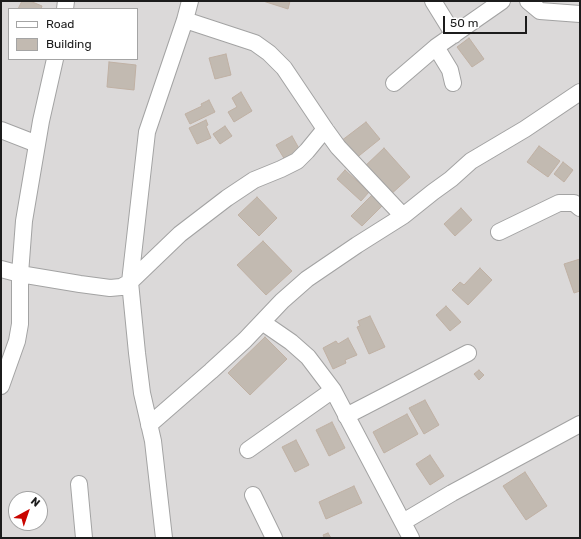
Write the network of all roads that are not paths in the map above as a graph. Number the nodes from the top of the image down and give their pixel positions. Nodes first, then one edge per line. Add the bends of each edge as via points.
1 (190, 1) edge
2 (433, 1) edge
3 (502, 1) edge
4 (528, 1) edge
5 (580, 14) edge
6 (185, 20) junction
7 (454, 35) junction
8 (436, 46) junction
9 (55, 60) edge
10 (394, 83) dead end
11 (453, 83) dead end
12 (580, 92) edge
13 (325, 129) junction
14 (1, 130) edge
15 (37, 144) junction
16 (580, 208) edge
17 (403, 216) junction
18 (499, 232) dead end
19 (1, 269) edge
20 (20, 274) junction
21 (130, 282) junction
22 (262, 322) junction
23 (468, 353) dead end
24 (1, 386) edge
25 (333, 390) junction
26 (346, 416) junction
27 (580, 424) edge
28 (149, 425) junction
29 (248, 450) dead end
30 (79, 484) dead end
31 (253, 495) dead end
32 (403, 522) junction
33 (84, 538) edge
34 (164, 538) edge
35 (274, 538) edge
36 (411, 538) edge

1 - 6 street
2 - 7 street
3 - 7 street
4 - 5 street via 540,10
6 - 13 street via 255,43 269,53 284,68
6 - 21 street via 147,132
7 - 8 street
8 - 10 street
8 - 11 street via 450,70
9 - 15 street
12 - 17 street via 526,129 472,161 452,180
13 - 17 street via 352,164
13 - 21 street via 297,161 254,180 227,198 180,234
14 - 15 street
15 - 20 street via 24,221
16 - 18 street via 574,203 559,202
17 - 22 street via 307,279
19 - 20 street
20 - 21 street via 110,288 121,287
20 - 24 street via 21,302 17,341
21 - 28 street via 142,393
22 - 25 street via 308,357
22 - 28 street
23 - 26 street
25 - 26 street
25 - 29 street
26 - 32 street
27 - 32 street
28 - 34 street
30 - 33 street
31 - 35 street
32 - 36 street

